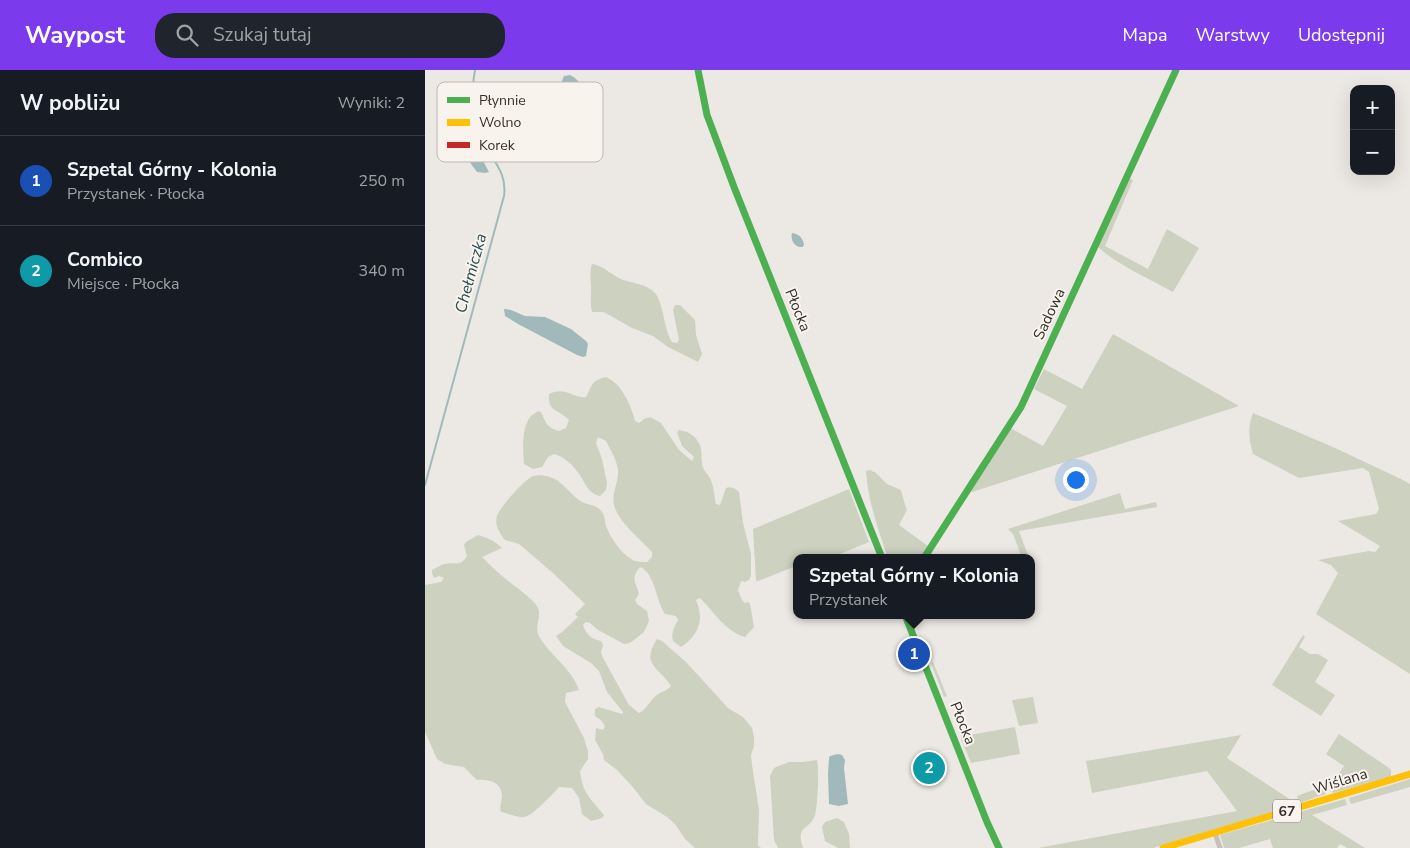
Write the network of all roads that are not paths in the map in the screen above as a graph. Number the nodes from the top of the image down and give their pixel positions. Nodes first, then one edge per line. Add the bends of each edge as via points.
1 (698, 70) edge
2 (1176, 70) edge
3 (880, 554) edge
4 (927, 554) edge
5 (907, 619) edge
6 (1410, 774) edge
7 (1215, 832) junction
8 (997, 846) edge
9 (1163, 848) edge
10 (1219, 848) edge

1 - 3 main road, Płocka via 707,115 734,187
2 - 4 main road, Sadowa via 1023,402
5 - 8 main road, Płocka
6 - 7 main road, Wiślana / 67
7 - 9 main road, Wiślana / 67
7 - 10 street

